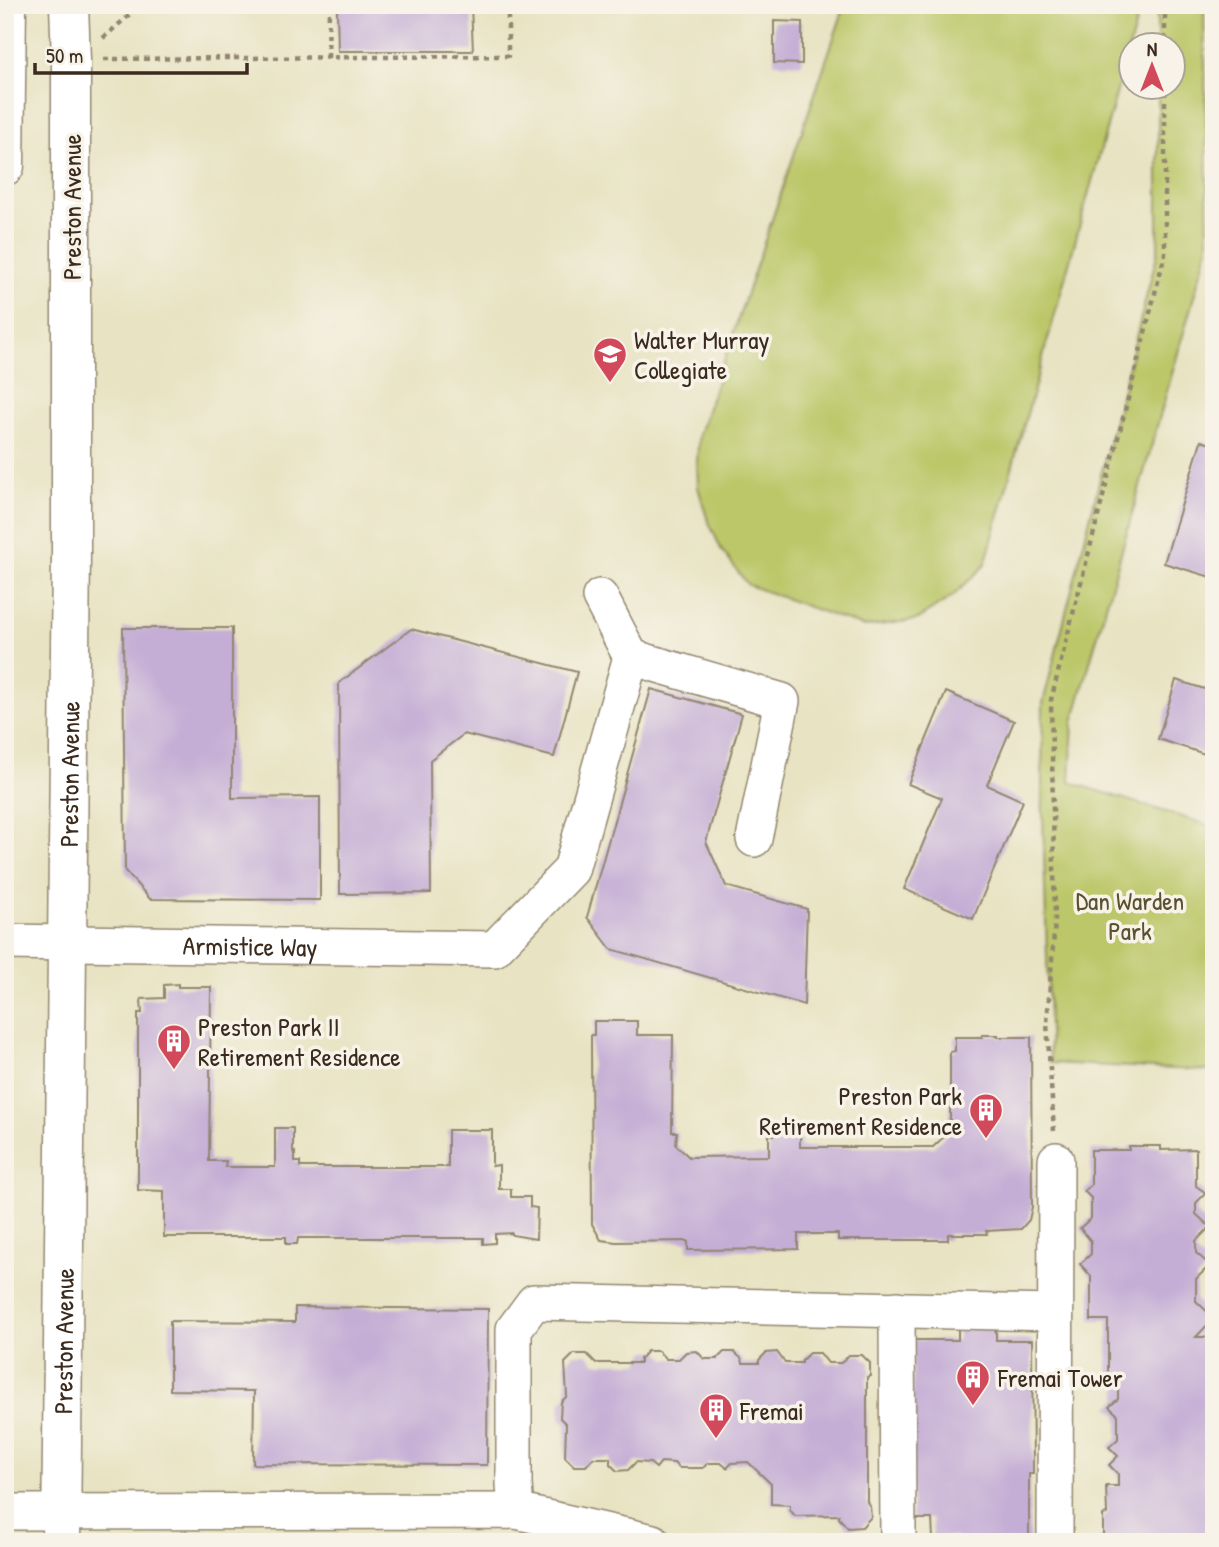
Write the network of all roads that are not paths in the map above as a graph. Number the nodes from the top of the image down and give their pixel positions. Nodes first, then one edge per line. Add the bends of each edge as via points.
1 (8, 5) edge
2 (69, 5) edge
3 (5, 166) edge
4 (600, 597) dead end
5 (631, 657) junction
6 (754, 839) dead end
7 (5, 942) edge
8 (66, 943) junction
9 (1056, 1160) road end
10 (897, 1309) junction
11 (1055, 1312) junction
12 (516, 1511) junction
13 (5, 1512) edge
14 (61, 1527) edge
15 (653, 1542) edge
16 (898, 1542) edge
17 (1055, 1542) edge

1 - 3 main road
2 - 8 main road, Preston Avenue via 71,553
4 - 5 street
5 - 6 street via 782,701
5 - 8 street, Armistice Way via 571,870 494,949
7 - 8 street, Armistice Way
8 - 14 main road, Preston Avenue
9 - 11 street
10 - 11 street
10 - 12 street via 534,1302 514,1328
10 - 16 street
11 - 17 street
12 - 14 street
12 - 15 street
13 - 14 street

